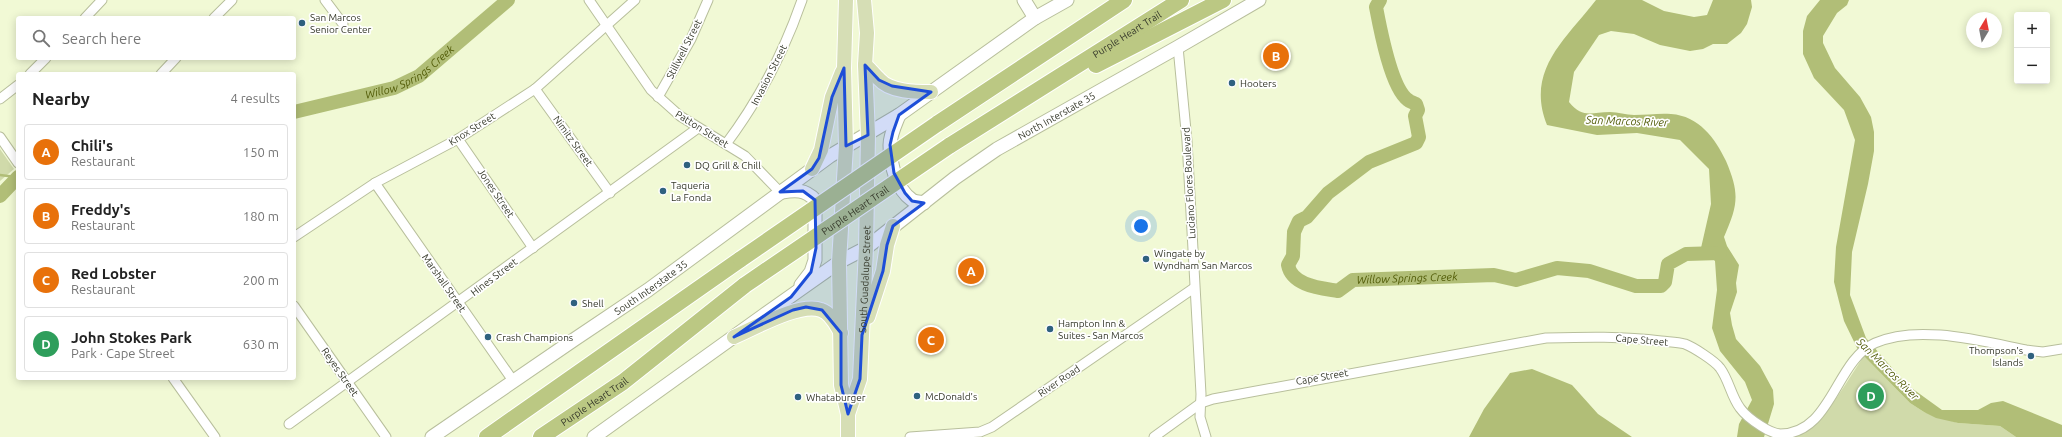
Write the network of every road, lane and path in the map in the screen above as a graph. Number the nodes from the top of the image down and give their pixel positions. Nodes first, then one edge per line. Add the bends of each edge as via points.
1 (102, 0) edge
2 (232, 0) edge
3 (324, 0) edge
4 (588, 0) edge
5 (635, 0) edge
6 (708, 0) edge
7 (802, 0) edge
8 (846, 0) edge
9 (864, 0) edge
10 (1024, 0) edge
11 (1067, 0) edge
12 (1124, 0) edge
13 (1181, 0) edge
14 (1223, 0) edge
15 (1259, 0) edge
16 (87, 16) edge
17 (216, 16) edge
18 (1035, 18) junction
19 (342, 24) dead end
20 (607, 26) junction
21 (1178, 48) junction
22 (44, 60) edge
23 (174, 60) edge
24 (865, 66) junction
25 (844, 68) junction
26 (32, 72) edge
27 (163, 72) edge
28 (16, 87) edge
29 (535, 89) junction
30 (931, 92) junction
31 (658, 97) junction
32 (0, 99) edge
33 (1002, 112) junction
34 (899, 115) junction
35 (698, 128) junction
36 (868, 134) junction
37 (0, 137) edge
38 (458, 139) junction
39 (726, 144) junction
40 (846, 146) junction
41 (16, 159) edge
42 (812, 169) junction
43 (375, 183) junction
44 (780, 192) junction
45 (610, 193) junction
46 (924, 203) junction
47 (893, 226) junction
48 (296, 236) edge
49 (533, 248) junction
50 (866, 248) junction
51 (839, 262) junction
52 (1194, 288) junction
53 (791, 297) junction
54 (458, 303) junction
55 (296, 309) edge
56 (841, 333) junction
57 (862, 335) junction
58 (734, 337) junction
59 (2062, 349) edge
60 (173, 380) edge
61 (514, 382) junction
62 (348, 384) junction
63 (1201, 403) junction
64 (848, 414) junction
65 (511, 420) junction
66 (290, 424) dead end
67 (215, 437) edge
68 (386, 437) edge
69 (432, 437) edge
70 (479, 437) edge
71 (487, 437) edge
72 (541, 437) edge
73 (594, 437) edge
74 (848, 437) edge
75 (910, 437) edge
76 (1154, 437) edge
77 (1206, 437) edge

1 - 16 street
2 - 17 street
3 - 19 street
4 - 20 street, Patton Street
5 - 20 street, Knox Street
6 - 31 street, Stillwell Street via 691,39
7 - 39 street, Invasion Street via 779,58 759,96
8 - 25 main road, South Guadalupe Street
9 - 24 main road, South Guadalupe Street via 867,33
10 - 18 main road
11 - 18 main road
12 - 65 highway, bridge via 937,124
13 - 33 highway, Purple Heart Trail
14 - 33 highway
15 - 21 main road, North Interstate 35
18 - 30 main road
20 - 29 street, Knox Street
20 - 31 street, Patton Street
21 - 46 main road, North Interstate 35 via 997,149
21 - 52 street, Luciano Flores Boulevard via 1187,141
22 - 26 street
23 - 27 street
24 - 30 main road via 875,73 879,80 892,86 911,91
24 - 36 main road, South Guadalupe Street
25 - 40 main road, South Guadalupe Street
25 - 42 main road via 832,97 821,150
28 - 32 street
29 - 38 street, Knox Street
29 - 45 street, Nimitz Street
30 - 34 main road
31 - 35 street, Patton Street
33 - 72 highway, Purple Heart Trail, bridge via 745,285 622,382
34 - 36 main road
34 - 46 main road via 890,145 894,172 912,201
35 - 39 street, Patton Street
35 - 45 street, Hines Street
36 - 40 main road, South Interstate 35
36 - 50 main road, South Guadalupe Street
37 - 41 street
38 - 43 street, Knox Street
38 - 49 street, Jones Street
39 - 44 street, Patton Street via 745,156
40 - 42 main road, South Interstate 35
40 - 51 main road, South Guadalupe Street
42 - 44 main road, South Interstate 35
43 - 48 street, Knox Street
43 - 54 street, Marshall Street
44 - 53 main road via 803,191 815,200 815,260 811,272
44 - 61 main road, South Interstate 35 via 648,290
45 - 49 street, Hines Street
46 - 47 main road, North Interstate 35
47 - 50 main road, North Interstate 35
47 - 57 main road via 883,270
49 - 54 street, Hines Street
50 - 51 main road
50 - 57 main road, South Guadalupe Street
51 - 53 main road
51 - 56 main road, South Guadalupe Street
52 - 63 street, Luciano Flores Boulevard
52 - 75 street, River Road via 992,427 980,432
53 - 58 main road
54 - 61 street, Marshall Street
54 - 62 street, Hines Street
55 - 62 street, Reyes Street
56 - 58 main road via 833,319 822,310 806,307 793,310
56 - 64 main road, South Guadalupe Street via 841,385
57 - 64 main road, South Guadalupe Street via 860,379
58 - 73 main road
59 - 63 street, Cape Street via 2037,351 1927,334 1900,335 1874,343 1858,356 1852,361 1818,415 1806,425 1780,434 1769,432 1741,410 1719,367 1685,344 1593,336 1527,340 1238,393
60 - 67 street
61 - 69 main road, South Interstate 35
62 - 66 street, Hines Street
62 - 68 street, Reyes Street
63 - 76 street, Cape Street
63 - 77 street, Luciano Flores Boulevard via 1200,417
64 - 74 main road, South Guadalupe Street
65 - 70 highway
65 - 71 highway

